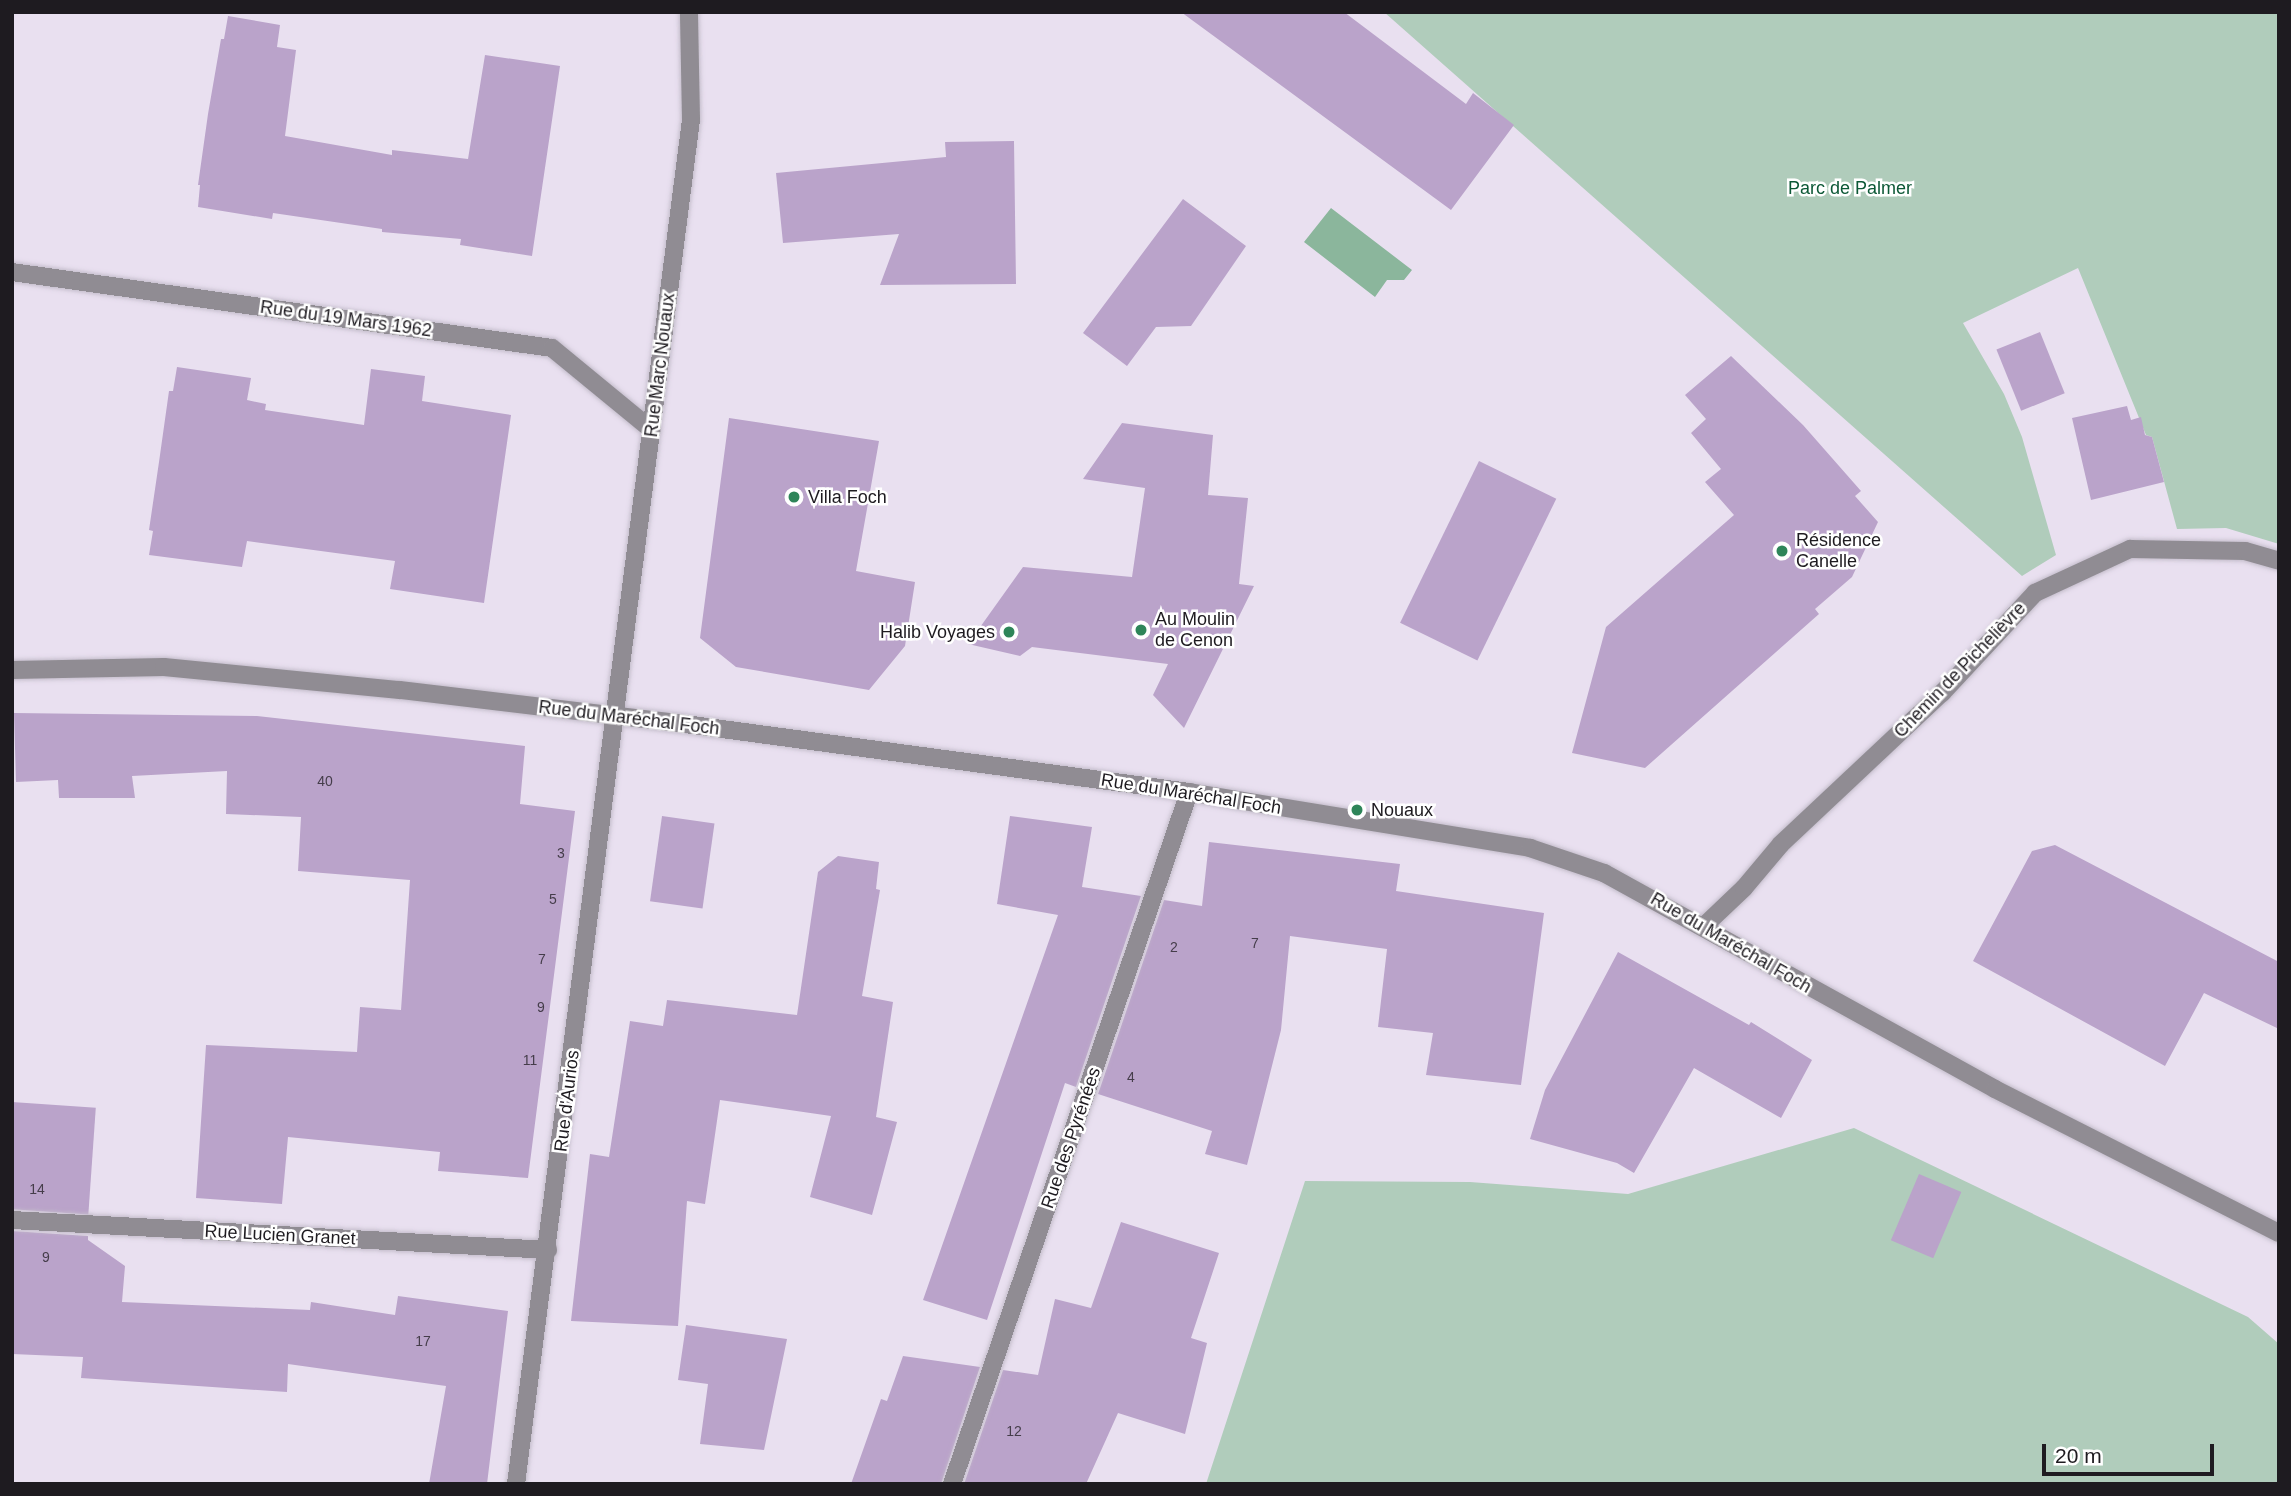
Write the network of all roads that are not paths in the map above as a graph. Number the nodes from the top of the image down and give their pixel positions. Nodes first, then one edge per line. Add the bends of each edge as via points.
1 (689, 12) edge
2 (12, 272) edge
3 (652, 430) junction
4 (2279, 561) edge
5 (12, 670) edge
6 (616, 718) junction
7 (1189, 792) junction
8 (1704, 926) junction
9 (12, 1220) edge
10 (2279, 1233) edge
11 (548, 1250) junction
12 (516, 1484) edge
13 (952, 1484) edge

1 - 3 street, Rue Marc Nouaux via 691,119
2 - 3 street, Rue du 19 Mars 1962 via 552,348
3 - 6 street, Rue Marc Nouaux
4 - 8 street, Chemin de Pichelièvre via 2245,551 2130,549 2035,593 1942,693 1781,844
5 - 6 street, Rue du Maréchal Foch via 164,667 400,690
6 - 7 street, Rue du Maréchal Foch
6 - 11 street, Rue d'Aurios
7 - 8 street, Rue du Maréchal Foch via 1530,848 1604,873
7 - 13 street, Rue des Pyrénées
8 - 10 street, Rue du Maréchal Foch via 1983,1082
9 - 11 street, Rue Lucien Granet
11 - 12 street, Rue d'Aurios

